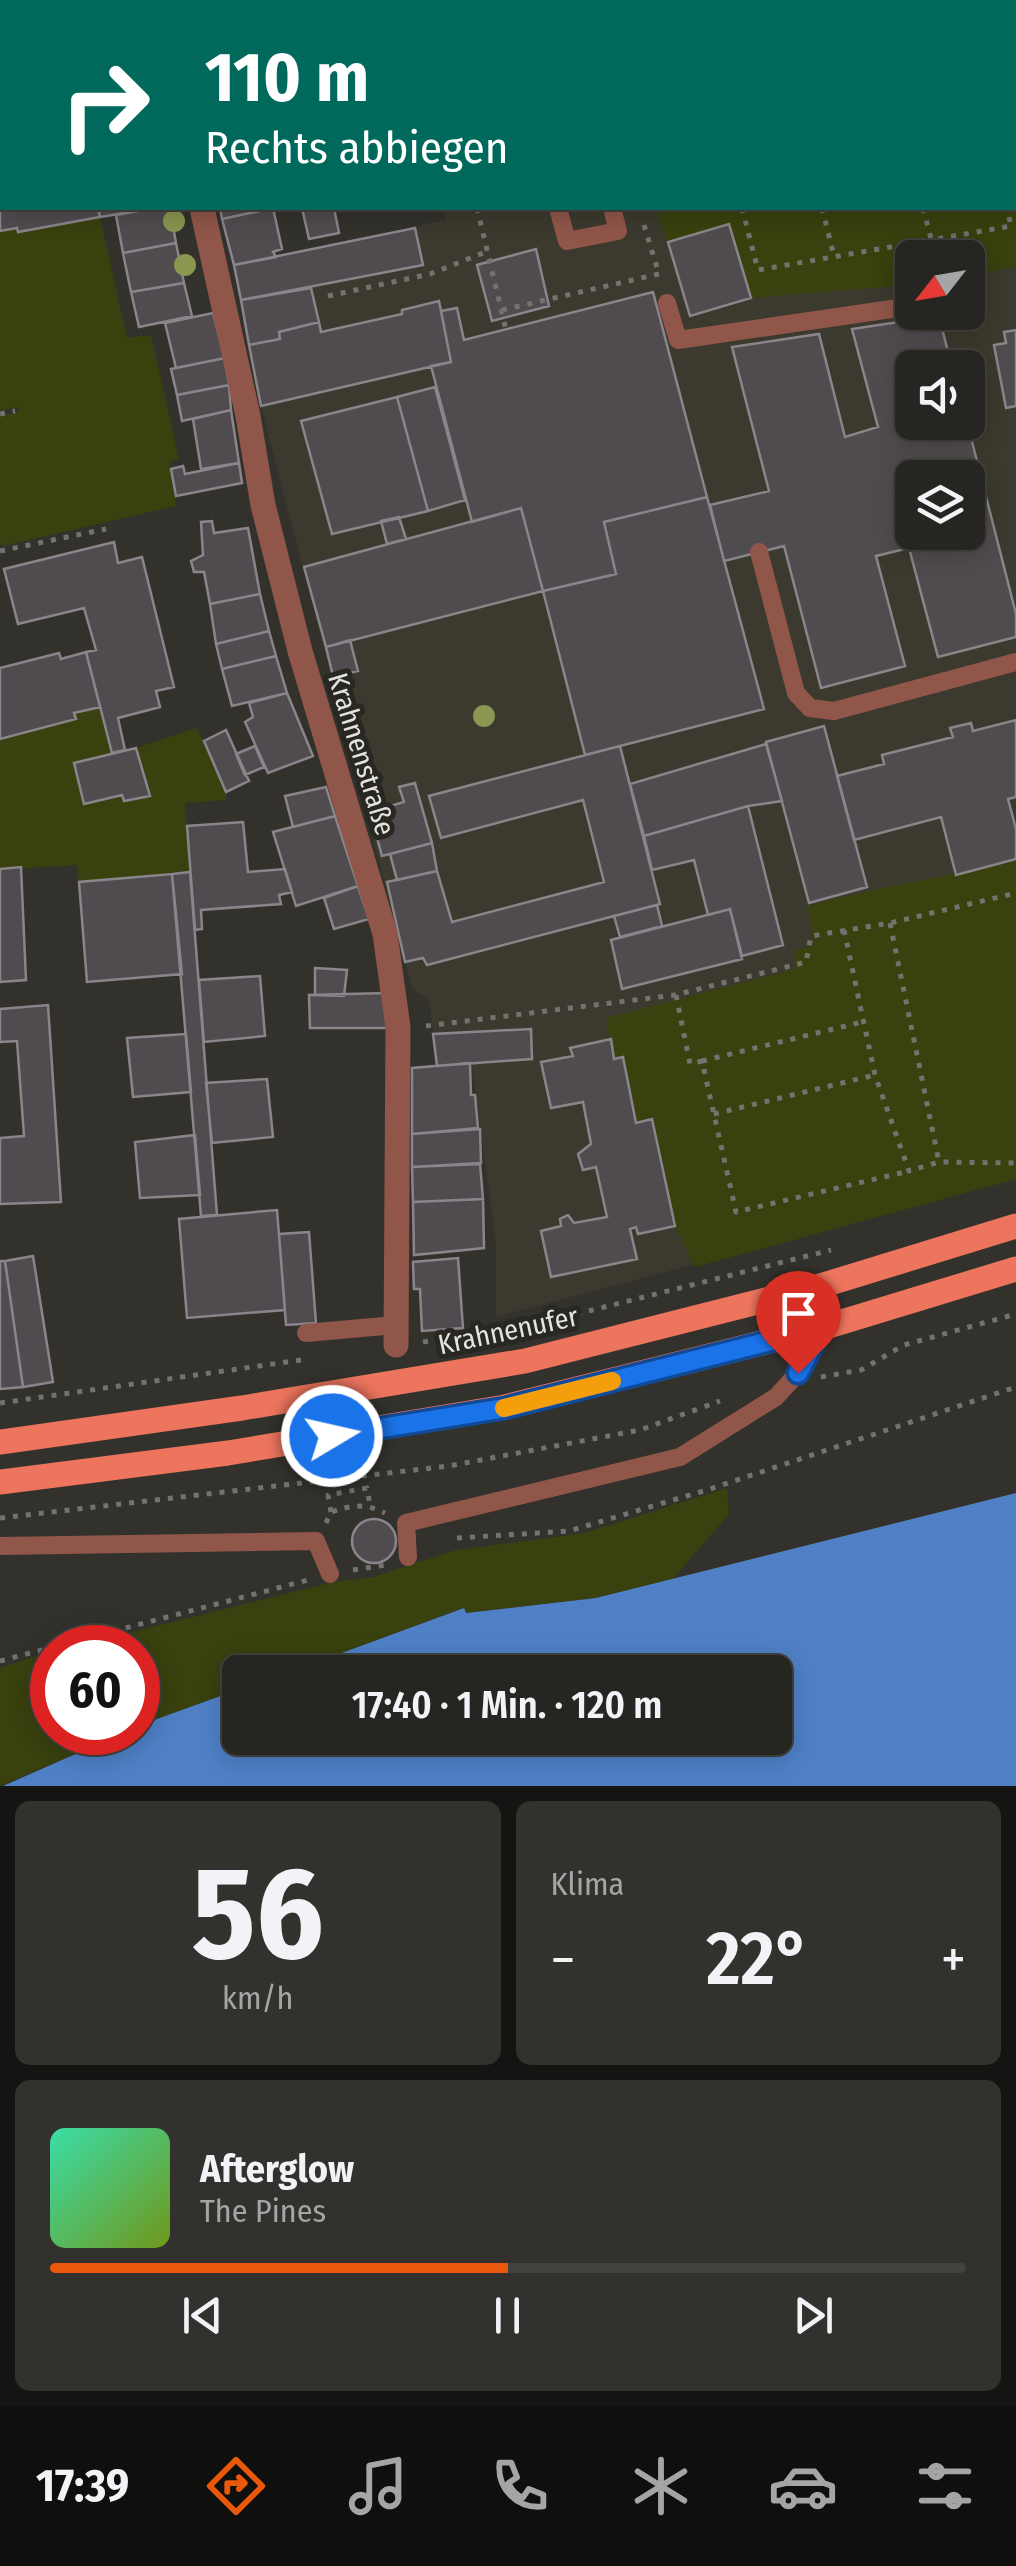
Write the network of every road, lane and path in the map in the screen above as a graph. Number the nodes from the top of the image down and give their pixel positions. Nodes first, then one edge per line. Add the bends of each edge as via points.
1 (202, 210) edge
2 (478, 210) edge
3 (559, 210) edge
4 (612, 210) edge
5 (743, 210) edge
6 (822, 210) edge
7 (924, 210) edge
8 (1008, 210) edge
9 (644, 224) dead end
10 (931, 238) junction
11 (488, 251) junction
12 (834, 256) junction
13 (659, 274) junction
14 (328, 296) dead end
15 (666, 303) joint
16 (895, 308) edge
17 (502, 310) junction
18 (506, 330) dead end
19 (15, 411) dead end
20 (0, 414) edge
21 (106, 528) dead end
22 (0, 550) edge
23 (758, 552) dead end
24 (1016, 662) edge
25 (1016, 893) edge
26 (890, 922) junction
27 (844, 930) junction
28 (676, 995) junction
29 (862, 1022) junction
30 (398, 1028) junction
31 (702, 1060) junction
32 (875, 1075) junction
33 (714, 1114) junction
34 (939, 1162) junction
35 (1016, 1164) edge
36 (910, 1171) junction
37 (1016, 1226) edge
38 (832, 1250) dead end
39 (1016, 1269) edge
40 (1016, 1314) edge
41 (822, 1328) junction
42 (306, 1334) dead end
43 (396, 1335) junction
44 (311, 1358) dead end
45 (798, 1373) junction
46 (1016, 1387) edge
47 (728, 1398) dead end
48 (0, 1403) edge
49 (0, 1442) edge
50 (344, 1477) junction
51 (0, 1482) edge
52 (346, 1492) junction
53 (370, 1506) junction
54 (331, 1512) junction
55 (0, 1518) edge
56 (406, 1524) junction
57 (452, 1538) dead end
58 (316, 1541) junction
59 (0, 1546) edge
60 (408, 1557) dead end
61 (364, 1569) dead end
62 (330, 1574) junction
63 (0, 1661) edge

1 - 30 street, Krahnenstraße via 263,506 385,934
2 - 11 path
3 - 4 lane via 567,241 618,232
5 - 12 path via 758,270
6 - 12 path
7 - 10 path
8 - 10 path via 1012,226
9 - 13 path
10 - 12 path
11 - 14 path via 430,274
11 - 17 path
13 - 15 path
13 - 17 path
15 - 16 lane via 678,340
17 - 18 path
19 - 20 path
21 - 22 path
23 - 24 lane via 796,693 810,708 834,710
25 - 26 path
26 - 27 path
26 - 34 path
27 - 28 path via 810,936 806,962
27 - 29 path
28 - 30 path
28 - 31 path via 690,1064
29 - 31 path
29 - 32 path
30 - 43 street, Krahnenstraße
31 - 33 path
32 - 33 path
32 - 36 path
33 - 36 path via 736,1212
34 - 35 path
34 - 36 path
37 - 49 main road, Krahnenufer via 817,1287 525,1360
38 - 43 path via 513,1330
39 - 41 main road
40 - 45 path via 904,1345 861,1370 825,1378
41 - 45 lane
41 - 51 main road via 505,1408
42 - 43 lane
44 - 48 path
45 - 56 lane via 776,1397 680,1457
46 - 57 path via 569,1531
47 - 50 path via 640,1430 450,1466
50 - 52 path
50 - 55 path
52 - 53 path via 367,1488
52 - 54 path via 328,1495
53 - 54 path
53 - 56 path
54 - 58 path
56 - 60 lane
58 - 59 lane
58 - 62 lane
61 - 62 path
62 - 63 path

